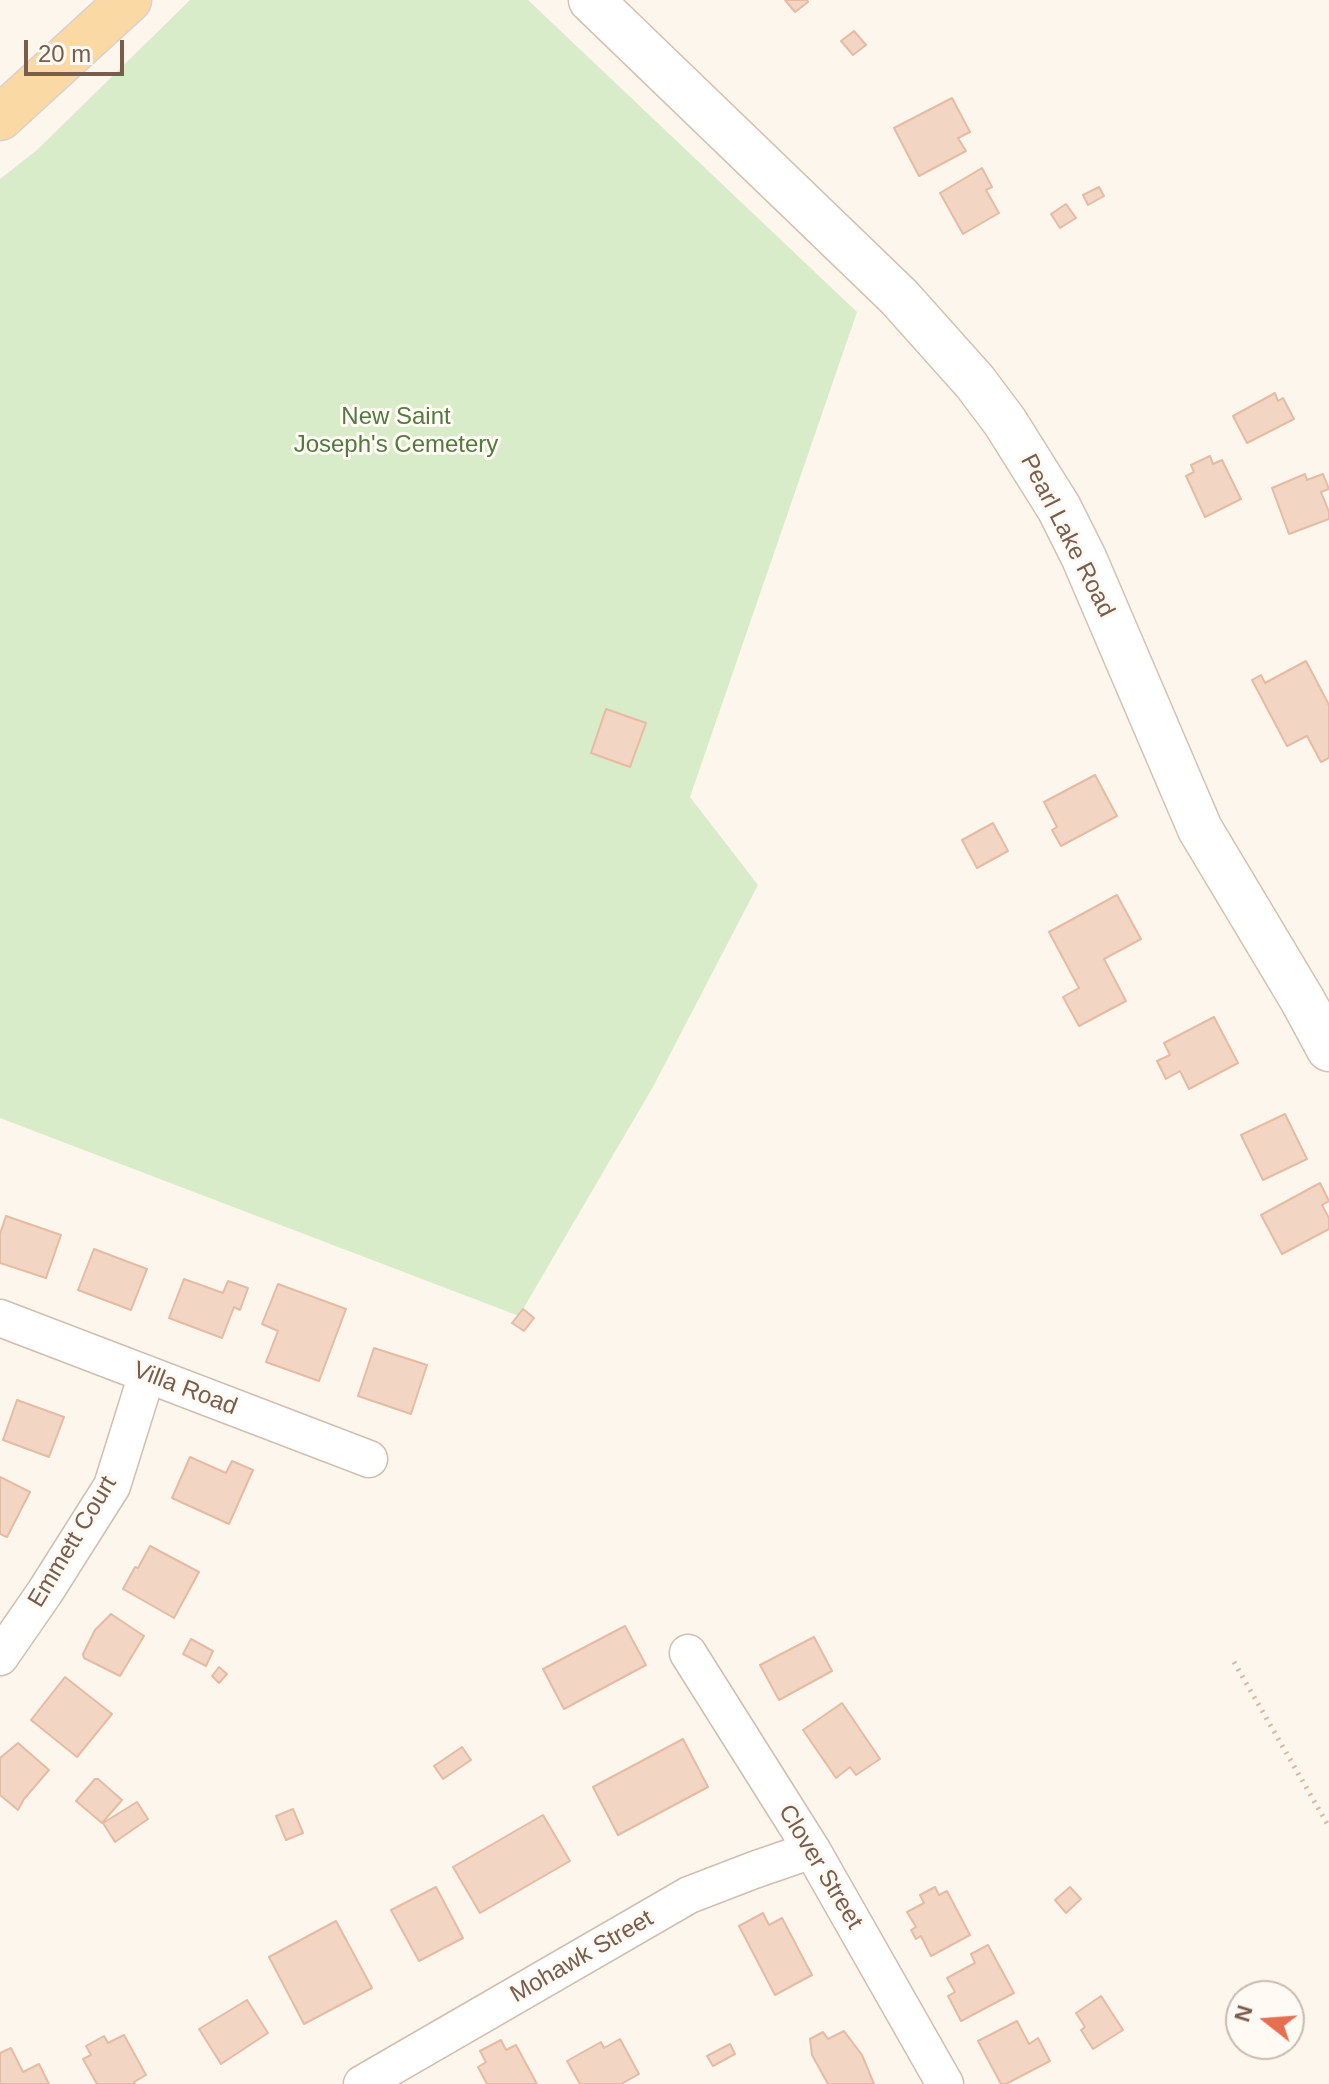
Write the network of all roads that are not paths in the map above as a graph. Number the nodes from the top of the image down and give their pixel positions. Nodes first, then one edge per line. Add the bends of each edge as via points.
1 (129, 0) edge
2 (591, 0) edge
3 (0, 118) edge
4 (1329, 1049) edge
5 (0, 1318) edge
6 (147, 1374) junction
7 (369, 1459) dead end
8 (688, 1653) dead end
9 (0, 1657) edge
10 (812, 1850) junction
11 (362, 2084) edge
12 (945, 2084) edge

1 - 3 main road
2 - 4 main road, Pearl Lake Road via 899,297 1005,422 1084,558 1200,829
5 - 6 street, Villa Road
6 - 7 street, Villa Road
6 - 9 street, Emmett Court via 112,1486
8 - 10 street, Clover Street
10 - 11 street, Mohawk Street via 689,1895
10 - 12 street, Clover Street

